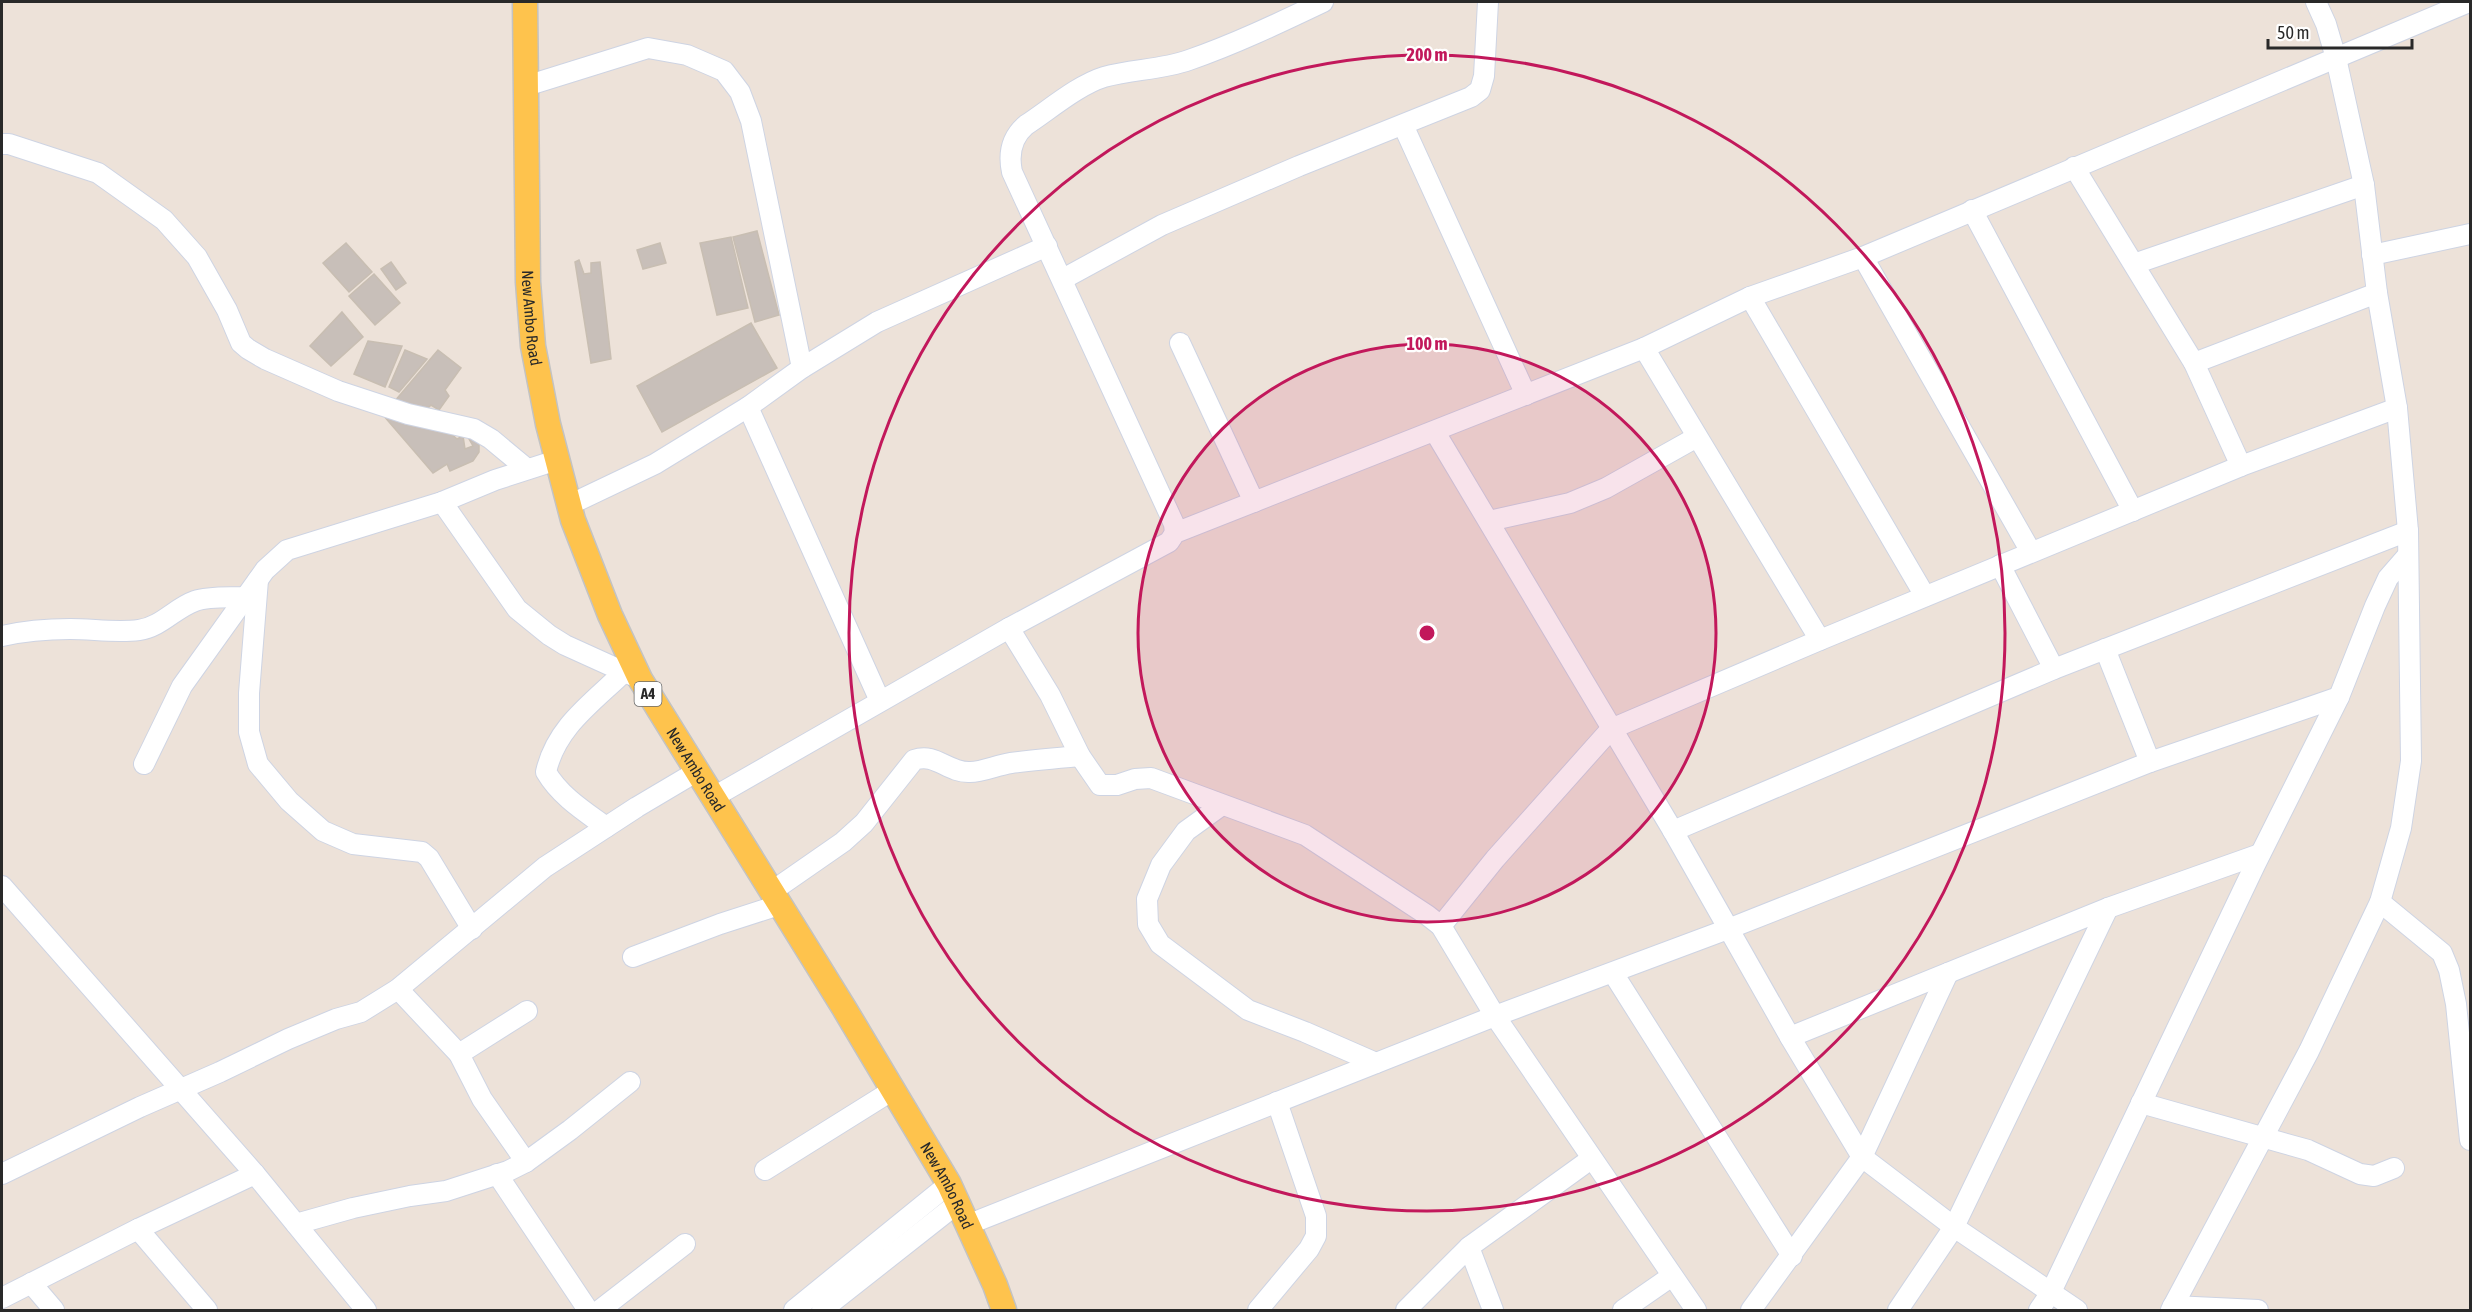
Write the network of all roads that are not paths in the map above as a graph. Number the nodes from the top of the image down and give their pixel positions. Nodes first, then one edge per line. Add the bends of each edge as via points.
1 (525, 2) edge
2 (1323, 2) edge
3 (1488, 2) edge
4 (2316, 2) edge
5 (2469, 2) edge
6 (2336, 58) junction
7 (526, 86) junction
8 (1403, 124) junction
9 (2, 144) edge
10 (2074, 167) junction
11 (2364, 185) junction
12 (1972, 210) junction
13 (2470, 234) edge
14 (1047, 246) junction
15 (2372, 255) junction
16 (1863, 257) junction
17 (2134, 264) junction
18 (1063, 279) junction
19 (2377, 293) junction
20 (1750, 297) junction
21 (1180, 343) dead end
22 (1644, 348) junction
23 (2194, 363) junction
24 (802, 368) junction
25 (1526, 395) junction
26 (748, 407) junction
27 (2397, 408) junction
28 (1435, 432) junction
29 (1697, 436) junction
30 (557, 460) junction
31 (2241, 466) junction
32 (527, 469) junction
33 (442, 502) junction
34 (1254, 502) junction
35 (569, 505) junction
36 (2133, 511) junction
37 (1489, 521) junction
38 (2408, 531) junction
39 (1175, 533) junction
40 (2031, 552) junction
41 (2408, 555) junction
42 (2000, 565) junction
43 (258, 580) junction
44 (1925, 596) junction
45 (246, 597) junction
46 (1009, 628) junction
47 (2, 636) edge
48 (1820, 640) junction
49 (2105, 648) junction
50 (2054, 669) junction
51 (632, 676) junction
52 (2339, 697) junction
53 (880, 701) junction
54 (1611, 729) junction
55 (1080, 756) junction
56 (2151, 762) junction
57 (144, 764) dead end
58 (696, 772) junction
59 (712, 798) junction
60 (1222, 805) junction
61 (606, 827) junction
62 (1673, 831) junction
63 (2260, 854) junction
64 (2, 886) edge
65 (775, 899) junction
66 (2380, 902) junction
67 (2108, 908) junction
68 (1441, 926) junction
69 (472, 929) junction
70 (1728, 929) junction
71 (633, 957) dead end
72 (1613, 973) junction
73 (1948, 973) junction
74 (398, 989) junction
75 (527, 1011) dead end
76 (1495, 1016) junction
77 (1790, 1037) junction
78 (459, 1054) junction
79 (1376, 1063) junction
80 (630, 1082) dead end
81 (180, 1090) junction
82 (893, 1090) junction
83 (1277, 1102) junction
84 (2141, 1103) junction
85 (2263, 1137) junction
86 (2470, 1140) edge
87 (1862, 1157) junction
88 (1591, 1159) junction
89 (526, 1162) junction
90 (2394, 1168) dead end
91 (4, 1170) edge
92 (765, 1170) dead end
93 (255, 1174) junction
94 (497, 1174) junction
95 (958, 1204) junction
96 (296, 1224) junction
97 (1954, 1227) junction
98 (138, 1229) junction
99 (685, 1244) dead end
100 (1469, 1247) junction
101 (1792, 1256) junction
102 (1672, 1276) junction
103 (31, 1283) junction
104 (2050, 1294) junction
105 (2, 1298) edge
106 (2172, 1308) edge
107 (54, 1311) edge
108 (207, 1311) edge
109 (366, 1311) edge
110 (588, 1311) edge
111 (600, 1311) edge
112 (794, 1311) edge
113 (822, 1311) edge
114 (1004, 1311) edge
115 (1258, 1311) edge
116 (1406, 1311) edge
117 (1493, 1311) edge
118 (1623, 1311) edge
119 (1696, 1311) edge
120 (1751, 1311) edge
121 (1898, 1311) edge
122 (2039, 1311) edge
123 (2077, 1311) edge
124 (2258, 1311) edge

1 - 7 main road, New Ambo Road / A4
2 - 14 street via 1188,61 1091,82 1018,131 1009,158 1012,172
3 - 8 street via 1480,90 1471,98
4 - 6 street
5 - 6 street
6 - 10 street
6 - 11 street
7 - 24 street via 648,48 687,55 724,71 740,92 751,121
7 - 30 main road, New Ambo Road / A4 via 528,282 533,346
8 - 18 street via 1162,225
8 - 25 street
9 - 32 street via 98,173 164,220 197,257 241,343 265,359 338,391 408,414 474,429
10 - 12 street
10 - 17 street
11 - 15 street
11 - 17 street
12 - 16 street
12 - 36 street
13 - 15 street
14 - 18 street
14 - 24 street via 877,321
15 - 19 street
16 - 20 street
16 - 40 street
17 - 23 street
18 - 39 street
19 - 23 street
19 - 27 street
20 - 22 street
20 - 44 street
21 - 34 street
22 - 25 street
22 - 29 street
23 - 31 street
24 - 26 street
25 - 28 street
26 - 35 street via 655,464
26 - 53 street
27 - 31 street
27 - 38 street
28 - 34 street
28 - 37 street
29 - 37 street via 1606,488 1570,503
29 - 48 street
30 - 32 street
30 - 35 main road, New Ambo Road / A4
31 - 36 street
32 - 33 street
33 - 43 street via 287,550 273,560
33 - 51 street via 517,609 565,645
34 - 39 street
35 - 51 main road, New Ambo Road / A4
36 - 40 street
37 - 54 street
38 - 41 street
38 - 49 street
39 - 46 street via 1169,542
40 - 42 street
41 - 52 street via 2388,578
41 - 66 street via 2411,761 2400,828
42 - 44 street
42 - 50 street
43 - 45 street
43 - 69 street via 249,732 258,764 289,801 323,831 353,844 422,852
44 - 48 street
45 - 47 street via 198,600 142,630 70,629
45 - 57 street via 183,686
46 - 53 street
46 - 55 street via 1050,695
48 - 54 street
49 - 50 street
49 - 56 street
50 - 62 street
51 - 58 main road, New Ambo Road / A4
51 - 61 street via 561,734 550,752 546,772 571,801
52 - 56 street
52 - 63 street
53 - 59 street
54 - 62 street
54 - 68 street
55 - 60 street via 1095,780 1105,787 1151,778
55 - 65 street via 1010,763 970,772 949,769 925,756 914,760 864,823
56 - 70 street
58 - 59 main road, New Ambo Road / A4
58 - 61 street
59 - 65 main road, New Ambo Road / A4
60 - 68 street via 1305,836
60 - 79 street via 1186,831 1161,865 1147,899 1148,924 1160,944 1248,1010
61 - 69 street via 545,867
62 - 70 street
63 - 67 street
63 - 84 street
64 - 81 street
65 - 71 street
65 - 82 main road, New Ambo Road / A4
66 - 85 street
66 - 86 street via 2442,953 2450,970
67 - 73 street
67 - 97 street
68 - 76 street
69 - 74 street
70 - 72 street
70 - 77 street
72 - 76 street
72 - 101 street
73 - 77 street
73 - 87 street
74 - 78 street
74 - 81 street via 361,1012 336,1018
75 - 78 street
76 - 79 street
76 - 88 street
77 - 87 street
78 - 89 street via 482,1099
79 - 83 street
80 - 89 street
81 - 91 street
81 - 93 street
82 - 92 street
82 - 95 main road, New Ambo Road / A4
83 - 95 street
83 - 115 street via 1316,1216 1316,1236 1310,1250
84 - 85 street
84 - 104 street
85 - 90 street via 2308,1150 2360,1174 2374,1176
85 - 106 street
87 - 97 street
87 - 101 street
88 - 100 street
88 - 102 street
89 - 94 street
93 - 96 street
93 - 98 street
94 - 96 street via 446,1191 353,1208
94 - 110 street
95 - 112 street
95 - 113 street
95 - 114 main road, New Ambo Road / A4
96 - 109 street
97 - 104 street
97 - 121 street
98 - 103 street
98 - 108 street
99 - 111 street
100 - 116 street
100 - 117 street
101 - 120 street
102 - 118 street
102 - 119 street
103 - 105 street
103 - 107 street
104 - 122 street
104 - 123 street
106 - 124 street

